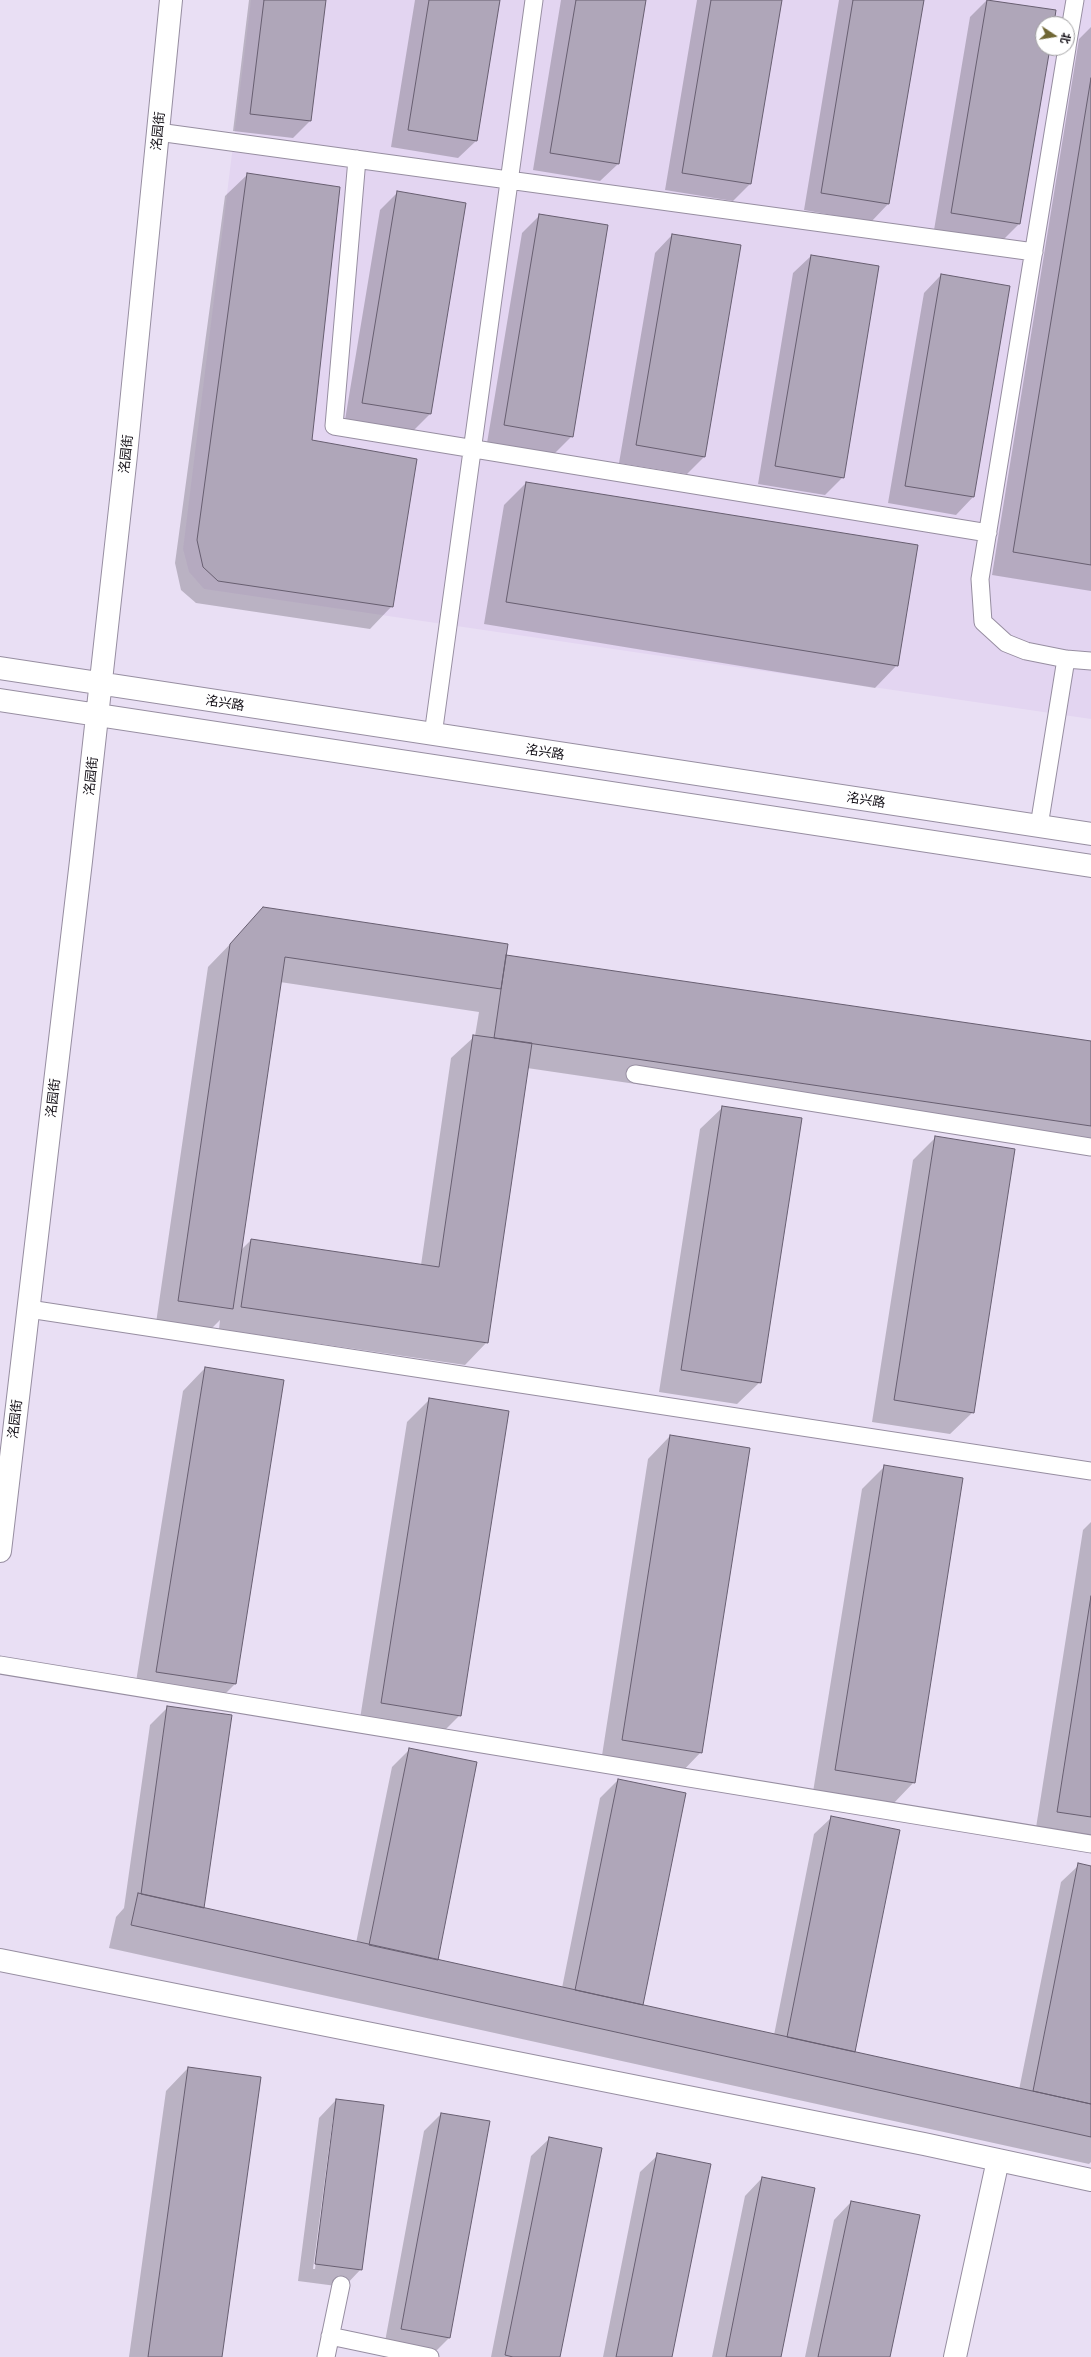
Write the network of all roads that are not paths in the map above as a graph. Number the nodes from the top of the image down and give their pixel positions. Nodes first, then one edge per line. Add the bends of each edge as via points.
1 (170, 0) edge
2 (534, 0) edge
3 (1074, 0) edge
4 (1072, 16) edge
5 (1066, 56) edge
6 (158, 132) junction
7 (357, 159) junction
8 (509, 180) junction
9 (1034, 252) junction
10 (472, 449) junction
11 (988, 533) junction
12 (1066, 659) junction
13 (1091, 661) edge
14 (0, 668) edge
15 (101, 684) junction
16 (0, 700) edge
17 (97, 715) junction
18 (433, 734) junction
19 (1039, 826) junction
20 (1091, 834) edge
21 (1091, 866) edge
22 (635, 1074) dead end
23 (1091, 1147) edge
24 (29, 1309) junction
25 (1091, 1471) edge
26 (0, 1550) edge
27 (0, 1665) edge
28 (1091, 1844) edge
29 (0, 1960) edge
30 (998, 2160) junction
31 (1091, 2180) edge
32 (340, 2286) dead end
33 (330, 2336) junction
34 (326, 2357) edge
35 (430, 2357) edge
36 (955, 2357) edge

1 - 6 street, 洺园街
2 - 8 lane
3 - 4 lane
5 - 9 lane
6 - 7 lane
6 - 15 street, 洺园街
7 - 8 lane
7 - 10 lane via 334,426
8 - 9 lane
8 - 10 lane
9 - 11 lane
10 - 11 lane
10 - 18 lane
11 - 12 lane via 980,579 983,622 1006,643
12 - 13 lane
12 - 19 lane
14 - 15 street, 洺兴路
15 - 17 street, 洺园街
15 - 18 street, 洺兴路
16 - 17 street
17 - 21 street
17 - 24 street, 洺园街
18 - 19 street, 洺兴路
19 - 20 street, 洺兴路
22 - 23 lane
24 - 25 lane
24 - 26 street, 洺园街
27 - 28 lane
29 - 30 street
30 - 31 street
30 - 36 street
32 - 33 lane
33 - 34 lane
33 - 35 lane

